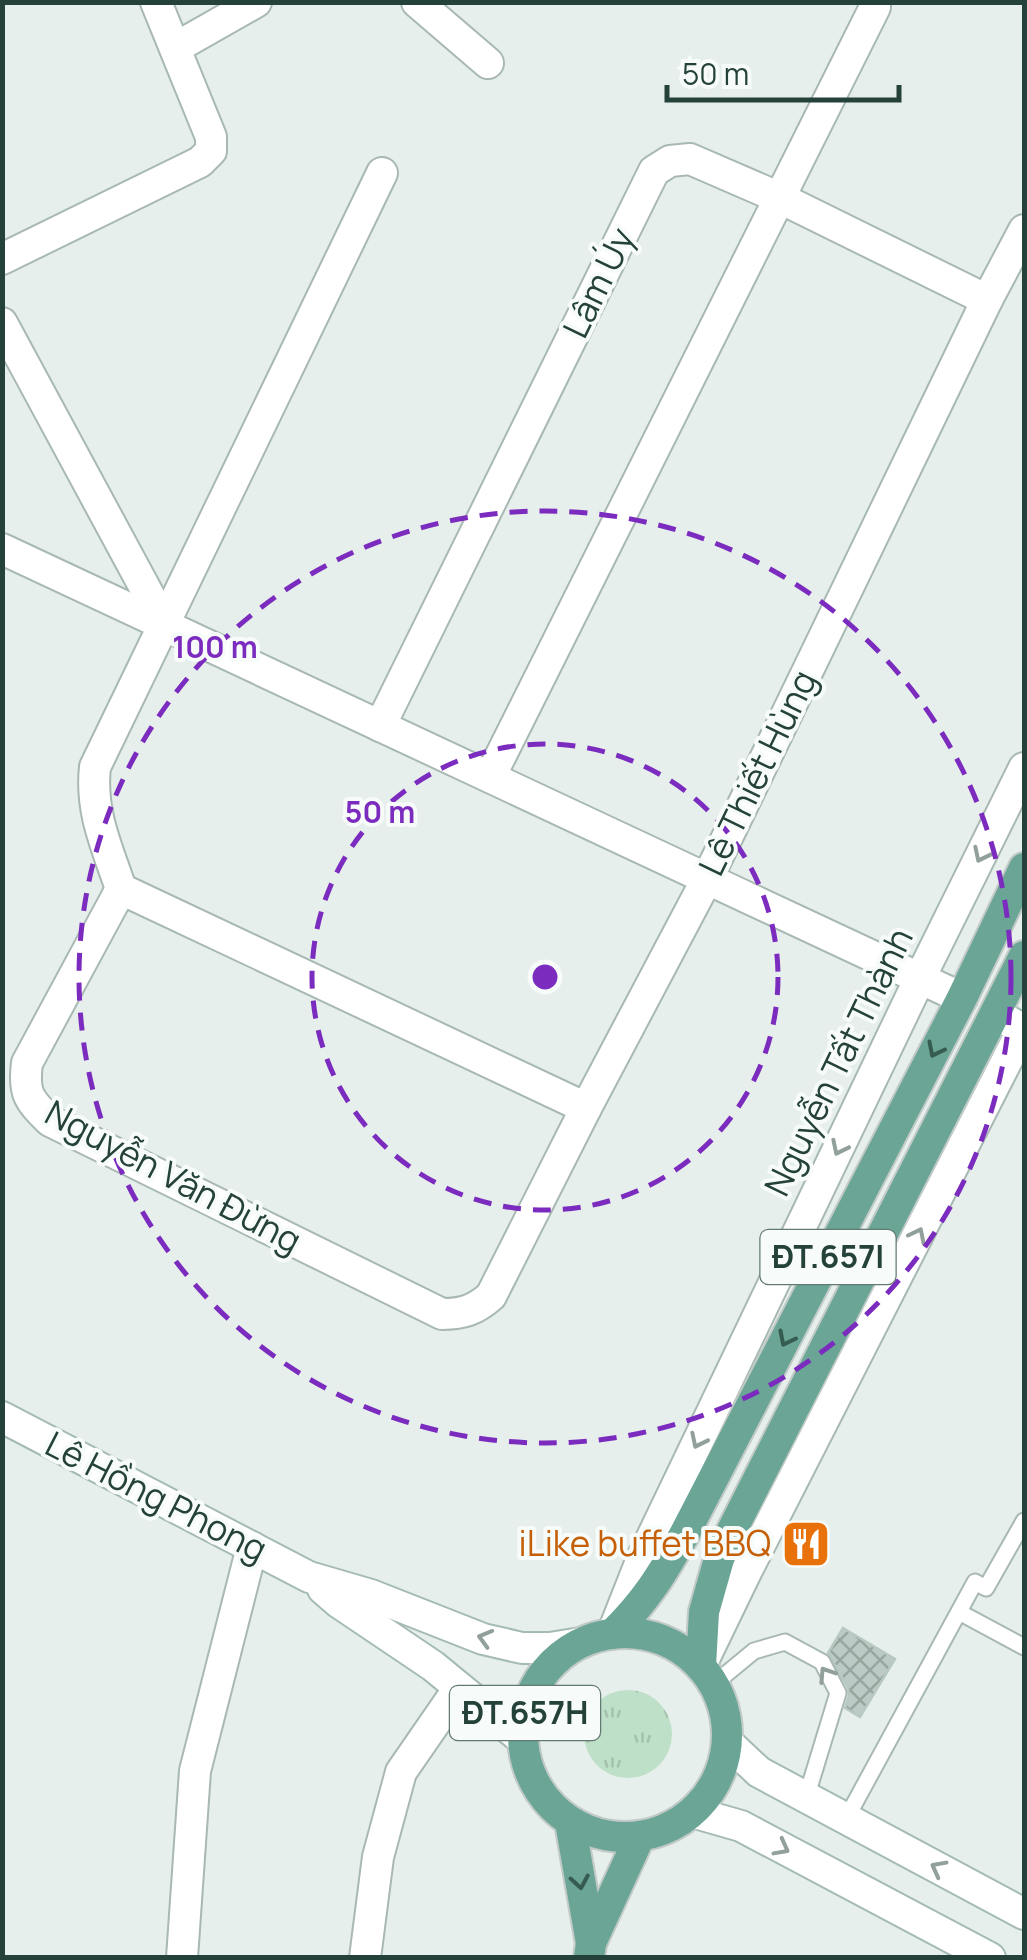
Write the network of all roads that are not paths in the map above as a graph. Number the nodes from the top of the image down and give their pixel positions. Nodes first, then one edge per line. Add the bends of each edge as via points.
1 (156, 2) edge
2 (256, 2) edge
3 (417, 2) edge
4 (875, 7) dead end
5 (175, 48) junction
6 (488, 63) dead end
7 (382, 173) dead end
8 (780, 198) junction
9 (1024, 230) edge
10 (2, 260) edge
11 (988, 300) junction
12 (2, 323) edge
13 (2, 549) edge
14 (165, 626) junction
15 (380, 726) junction
16 (1024, 768) edge
17 (490, 777) junction
18 (1024, 868) edge
19 (708, 879) junction
20 (121, 889) junction
21 (1024, 956) edge
22 (920, 978) junction
23 (962, 998) junction
24 (996, 1014) junction
25 (1024, 1029) edge
26 (586, 1108) junction
27 (477, 1308) joint
28 (2, 1418) edge
29 (1024, 1521) edge
30 (252, 1547) junction
31 (309, 1577) junction
32 (959, 1612) junction
33 (612, 1634) junction
34 (581, 1643) junction
35 (1024, 1647) edge
36 (707, 1675) junction
37 (459, 1688) junction
38 (522, 1739) junction
39 (727, 1742) junction
40 (806, 1798) junction
41 (692, 1812) junction
42 (846, 1819) junction
43 (570, 1822) junction
44 (640, 1836) junction
45 (1024, 1914) edge
46 (590, 1950) edge
47 (182, 1958) edge
48 (365, 1958) edge
49 (990, 1958) edge

1 - 5 street
2 - 5 street
3 - 6 street
4 - 8 street
5 - 10 street via 211,151
7 - 14 street
8 - 11 street, Lâm Úy
8 - 15 street, Lâm Úy via 690,159 654,171
8 - 17 street
9 - 11 street, Lê Thiết Hùng
11 - 19 street, Lê Thiết Hùng
12 - 14 street
13 - 14 street
14 - 15 street
14 - 20 street via 95,767 97,816
15 - 17 street
16 -> 22 street, Nguyễn Tất Thành
17 - 19 street
18 - 23 main road, ĐT.657I
19 - 22 street
19 - 26 street, Lê Thiết Hùng
20 - 26 street
20 - 27 street, Nguyễn Văn Đừng via 27,1064 24,1085 34,1105 50,1121 442,1314
21 - 24 main road, ĐT.657I
22 - 23 street
22 -> 33 street, Nguyễn Tất Thành via 643,1556
23 - 24 main road
23 -> 33 main road, ĐT.657I via 685,1534 638,1609
24 - 25 street
24 - 36 main road, ĐT.657I via 721,1552 704,1612
36 -> 25 street via 746,1572
26 - 27 street, Lê Thiết Hùng via 490,1296
28 - 30 street, Lê Hồng Phong / ĐT.657H
29 - 32 lane via 986,1588 975,1582
30 - 31 street, Lê Hồng Phong / ĐT.657H
30 - 47 street via 195,1771
34 -> 31 street, Lê Hồng Phong / ĐT.657H via 522,1648 483,1639
31 - 37 street, Lê Hồng Phong / ĐT.657H
32 - 35 lane
32 - 42 lane
33 - 34 main road, ĐT.657H
33 - 36 main road, ĐT.657H via 645,1635 676,1646
34 - 38 main road, ĐT.657H via 537,1682
36 - 39 main road, ĐT.657H via 725,1714
40 -> 36 lane via 838,1694 822,1662 785,1642
37 - 38 street, Lê Hồng Phong / ĐT.657H
37 - 48 street via 401,1772 378,1856
38 - 43 main road, ĐT.657H via 536,1786
39 - 40 street via 759,1772
39 - 41 main road, ĐT.657H via 710,1792
40 - 42 street
41 - 44 main road, ĐT.657H
41 -> 49 street via 741,1826
45 -> 42 street
43 - 44 main road, ĐT.657H via 616,1837
43 -> 46 main road
44 - 46 main road

